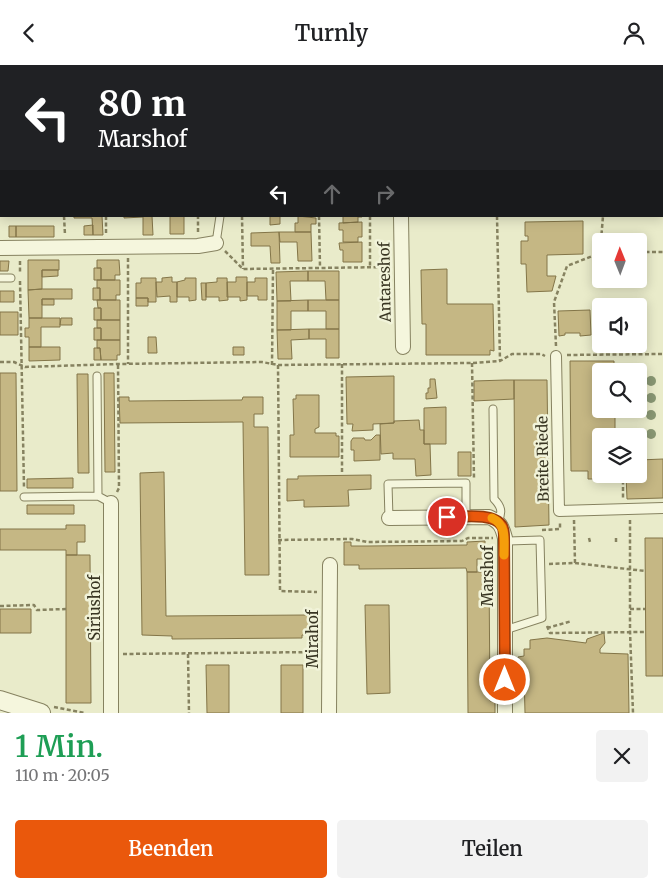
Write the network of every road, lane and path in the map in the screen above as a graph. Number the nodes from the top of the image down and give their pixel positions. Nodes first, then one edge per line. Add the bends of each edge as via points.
1 (64, 217) edge
2 (106, 217) edge
3 (198, 217) edge
4 (220, 217) edge
5 (242, 217) edge
6 (319, 217) edge
7 (370, 217) edge
8 (401, 217) edge
9 (497, 217) edge
10 (603, 217) edge
11 (602, 233) edge
12 (216, 243) junction
13 (198, 246) junction
14 (65, 247) junction
15 (106, 247) junction
16 (128, 247) junction
17 (20, 248) junction
18 (0, 249) edge
19 (648, 252) edge
20 (663, 252) edge
21 (592, 257) edge
22 (320, 267) junction
23 (370, 267) junction
24 (401, 267) junction
25 (273, 268) junction
26 (243, 269) junction
27 (0, 278) edge
28 (11, 278) dead end
29 (403, 347) dead end
30 (663, 354) edge
31 (556, 359) junction
32 (500, 361) junction
33 (0, 362) edge
34 (472, 363) junction
35 (118, 364) junction
36 (128, 364) junction
37 (342, 364) junction
38 (272, 365) junction
39 (278, 365) junction
40 (22, 366) junction
41 (97, 376) dead end
42 (493, 409) dead end
43 (342, 473) dead end
44 (466, 483) junction
45 (622, 483) edge
46 (98, 496) junction
47 (24, 497) joint
48 (111, 503) junction
49 (663, 508) edge
50 (630, 509) junction
51 (574, 510) junction
52 (466, 517) junction
53 (389, 518) joint
54 (498, 521) junction
55 (539, 529) dead end
56 (550, 529) dead end
57 (589, 538) dead end
58 (504, 539) junction
59 (278, 540) junction
60 (590, 542) dead end
61 (575, 563) junction
62 (330, 565) dead end
63 (540, 565) junction
64 (630, 571) junction
65 (645, 571) dead end
66 (330, 592) junction
67 (0, 606) edge
68 (66, 609) dead end
69 (630, 609) junction
70 (645, 609) dead end
71 (542, 618) junction
72 (572, 621) dead end
73 (548, 628) junction
74 (505, 629) junction
75 (630, 631) junction
76 (645, 632) dead end
77 (329, 652) junction
78 (111, 654) junction
79 (188, 654) junction
80 (0, 700) edge
81 (42, 713) edge
82 (111, 713) edge
83 (189, 713) edge
84 (329, 713) edge
85 (504, 713) edge
86 (633, 713) edge

1 - 14 path
2 - 15 path
3 - 13 path
4 - 12 lane
5 - 26 path
6 - 22 path
7 - 23 path
8 - 24 street, Antareshof
9 - 32 path
10 - 11 path
12 - 13 street
12 - 26 path
13 - 16 street
14 - 15 street
14 - 17 street
15 - 16 street
16 - 36 path
17 - 18 street
17 - 40 path
19 - 20 path
21 - 31 path via 567,267 554,302
22 - 23 path
22 - 25 path
23 - 24 path
24 - 29 street, Antareshof
25 - 26 path
25 - 38 path
27 - 28 lane
30 - 31 path
31 - 32 path via 541,354 512,354
31 - 51 street, Breite Riede via 559,511
32 - 34 path
33 - 40 path via 14,362
34 - 37 path
34 - 44 path via 474,482
35 - 36 path
35 - 40 path
35 - 48 path via 119,488
36 - 38 path via 262,362
37 - 39 path
37 - 43 path
38 - 39 path
39 - 59 path
40 - 47 path
41 - 46 lane
42 - 54 lane via 494,499 501,506
44 - 52 lane
44 - 53 lane via 388,484
45 - 50 path via 623,503
46 - 47 lane
46 - 48 lane
48 - 78 street, Siriushof
49 - 50 street
50 - 51 street
50 - 64 path
51 - 61 path
52 - 53 street
52 - 54 street via 489,517
54 - 58 street, Marshof via 503,527
55 - 56 path
57 - 60 path
58 - 59 path
58 - 63 lane via 540,541
58 - 74 street, Marshof
59 - 66 path via 280,591
61 - 63 path
61 - 64 path
62 - 66 street, Mirahof
63 - 71 lane
64 - 65 path
64 - 69 path
66 - 77 street, Mirahof
67 - 68 path via 34,605 37,610
69 - 70 path
69 - 75 path
71 - 73 path
71 - 74 lane
72 - 73 path
73 - 75 path via 550,633
74 - 85 street, Marshof
75 - 76 path
75 - 86 path
77 - 79 path
77 - 84 street, Mirahof
78 - 79 path
78 - 82 street, Siriushof
79 - 83 path
80 - 81 street

